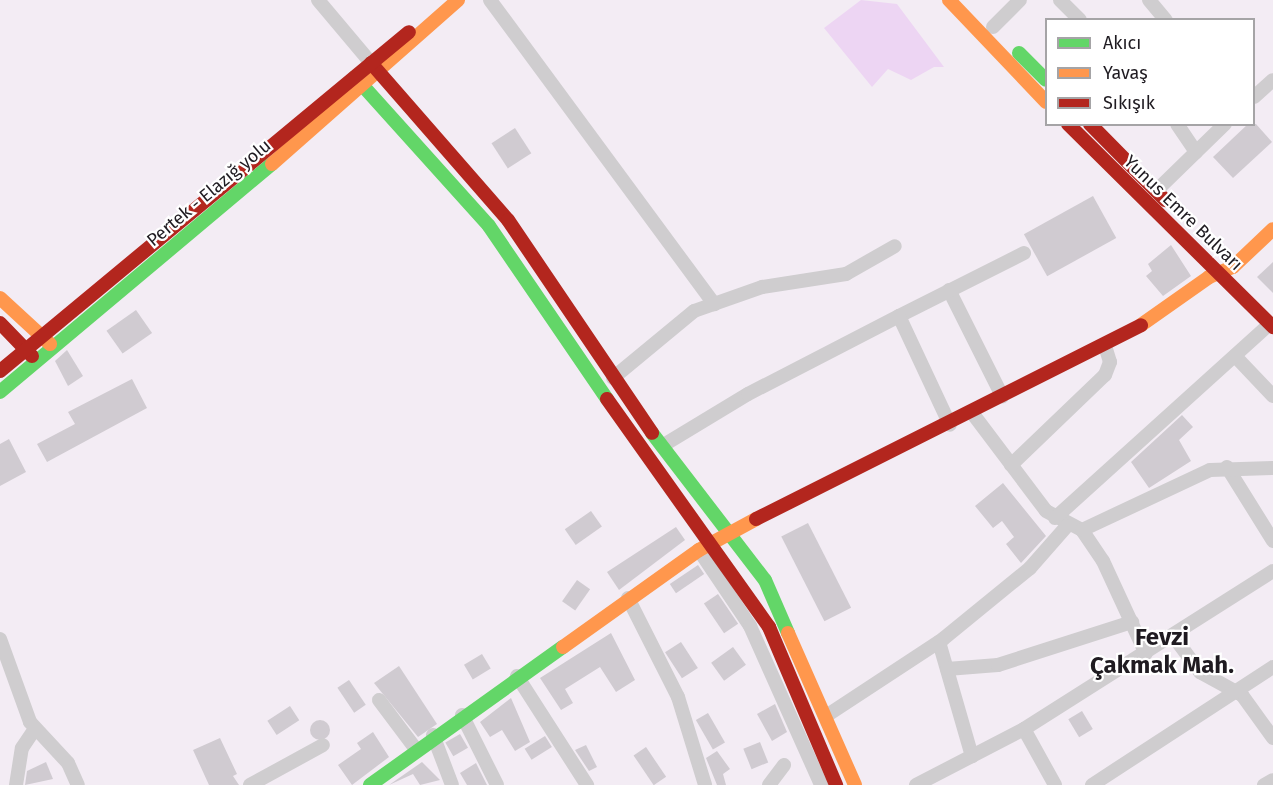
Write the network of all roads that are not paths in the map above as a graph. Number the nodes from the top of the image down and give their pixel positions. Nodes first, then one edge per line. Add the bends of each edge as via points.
1 (318, 0) edge
2 (458, 0) edge
3 (490, 0) edge
4 (949, 0) edge
5 (969, 0) edge
6 (1020, 0) edge
7 (1060, 0) edge
8 (1149, 0) edge
9 (1078, 18) edge
10 (1164, 18) edge
11 (993, 27) junction
12 (375, 68) junction
13 (1045, 78) edge
14 (1273, 80) edge
15 (359, 82) junction
16 (1255, 96) edge
17 (1045, 100) edge
18 (1070, 126) edge
19 (1092, 126) edge
20 (1178, 126) edge
21 (1223, 126) edge
22 (1196, 152) junction
23 (1156, 191) junction
24 (1273, 229) edge
25 (895, 246) dead end
26 (1024, 253) dead end
27 (1233, 267) junction
28 (1219, 272) junction
29 (949, 290) junction
30 (0, 298) edge
31 (714, 304) junction
32 (1273, 309) edge
33 (899, 316) junction
34 (0, 323) edge
35 (1272, 326) edge
36 (41, 336) junction
37 (1105, 346) junction
38 (53, 347) junction
39 (25, 349) junction
40 (1235, 356) junction
41 (37, 361) junction
42 (0, 371) edge
43 (613, 378) junction
44 (0, 392) edge
45 (1002, 396) junction
46 (1273, 396) edge
47 (973, 414) junction
48 (950, 425) junction
49 (662, 446) junction
50 (1011, 465) junction
51 (1227, 467) junction
52 (1273, 468) edge
53 (1055, 518) junction
54 (1067, 526) junction
55 (1082, 530) junction
56 (729, 533) junction
57 (1273, 541) edge
58 (704, 547) junction
59 (1273, 571) edge
60 (628, 598) junction
61 (1132, 622) junction
62 (1174, 637) junction
63 (0, 639) edge
64 (939, 642) junction
65 (1146, 654) junction
66 (1273, 667) edge
67 (947, 669) junction
68 (517, 676) junction
69 (1232, 690) junction
70 (380, 700) dead end
71 (462, 715) junction
72 (826, 716) junction
73 (35, 729) junction
74 (1024, 729) junction
75 (433, 735) junction
76 (1273, 738) edge
77 (323, 745) dead end
78 (415, 748) junction
79 (972, 756) junction
80 (784, 765) dead end
81 (1273, 780) edge
82 (580, 783) edge
83 (16, 785) edge
84 (78, 785) edge
85 (250, 785) edge
86 (370, 785) edge
87 (452, 785) edge
88 (497, 785) edge
89 (705, 785) edge
90 (769, 785) edge
91 (821, 785) edge
92 (836, 785) edge
93 (855, 785) edge
94 (916, 785) edge
95 (1055, 785) edge
96 (1092, 785) edge
97 (1264, 785) edge

1 - 12 street
2 - 12 main road, Pertek - Elazığ yolu
3 - 31 street
4 - 17 main road
5 - 11 main road
6 - 11 street
7 - 9 street
8 - 10 street
11 - 13 main road
12 - 15 main road, Pertek - Elazığ yolu
12 - 43 main road via 508,220
14 - 16 street
15 - 36 main road, Pertek - Elazığ yolu
15 - 38 main road, Pertek - Elazığ yolu
15 - 58 main road via 502,244
18 - 28 main road, Yunus Emre Bulvarı
19 - 23 main road, Yunus Emre Bulvarı
20 - 22 street
21 - 22 street
22 - 23 street
23 - 27 main road, Yunus Emre Bulvarı
24 - 27 main road
25 - 31 street via 846,274 762,287
26 - 29 street
27 - 28 main road
27 - 32 main road, Yunus Emre Bulvarı
28 - 35 main road, Yunus Emre Bulvarı
28 - 37 main road
29 - 33 street
29 - 45 street
30 - 36 main road
31 - 43 street via 694,311
33 - 48 street
33 - 49 street via 748,394
34 - 39 main road
35 - 40 street
36 - 38 main road
36 - 39 main road, Pertek - Elazığ yolu
37 - 45 main road
37 - 50 street via 1110,362 1105,375
38 - 41 main road, Pertek - Elazığ yolu
39 - 41 main road
39 - 42 main road, Pertek - Elazığ yolu
40 - 46 street
40 - 53 street
41 - 44 main road, Pertek - Elazığ yolu
43 - 49 main road
45 - 47 main road
47 - 48 main road
47 - 50 street
48 - 56 main road via 844,470
49 - 56 main road
50 - 53 street
51 - 52 street
51 - 55 street
51 - 57 street
53 - 54 street
54 - 55 street
54 - 64 street via 1030,568
55 - 61 street
56 - 58 main road
56 - 72 main road via 776,599
58 - 60 main road
58 - 91 street via 750,626
58 - 92 main road via 769,627
59 - 62 street
60 - 68 main road
60 - 89 street via 678,696
61 - 65 street
61 - 67 street via 999,665
62 - 65 street
62 - 69 street via 1200,672
63 - 73 street
64 - 67 street
64 - 72 street
65 - 74 street
66 - 69 street
67 - 79 street
68 - 71 main road
68 - 82 street
69 - 76 street via 1249,702
69 - 96 street via 1166,741
70 - 78 street
71 - 75 main road
71 - 88 street
72 - 93 main road
73 - 83 street via 22,748
73 - 84 street via 68,763
74 - 79 street
74 - 95 street
75 - 78 main road
75 - 87 street
77 - 85 street
78 - 86 main road
79 - 94 street
80 - 90 street
81 - 97 street

